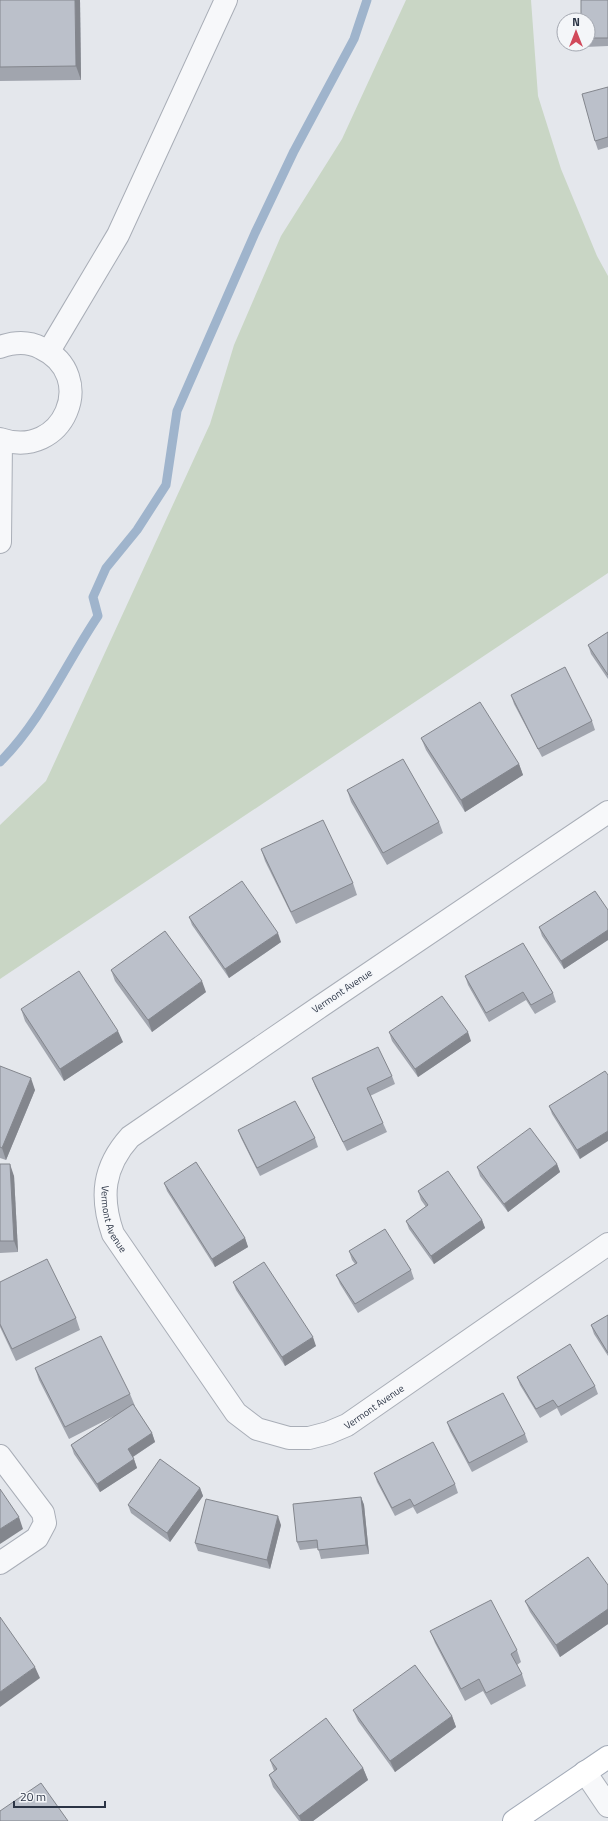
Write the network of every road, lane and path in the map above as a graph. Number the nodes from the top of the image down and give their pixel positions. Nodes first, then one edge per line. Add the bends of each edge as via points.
1 (226, 0) edge
2 (0, 347) edge
3 (49, 351) junction
4 (0, 440) edge
5 (0, 542) edge
6 (608, 812) edge
7 (608, 1244) edge
8 (0, 1456) edge
9 (0, 1563) edge
10 (608, 1756) edge
11 (585, 1772) junction
12 (608, 1806) edge
13 (514, 1821) edge

1 - 3 street via 118,235
2 - 3 street via 17,342 34,344
3 - 4 street via 61,362 68,377 71,393 68,410 60,424 48,435 33,442
4 - 5 street
6 - 7 street, Vermont Avenue via 130,1137 118,1150 111,1164 106,1191 106,1206 113,1234 236,1413 257,1429 289,1438 309,1438 346,1425
8 - 9 street via 43,1513 45,1522 37,1538
10 - 11 main road
11 - 12 street
11 - 13 main road

